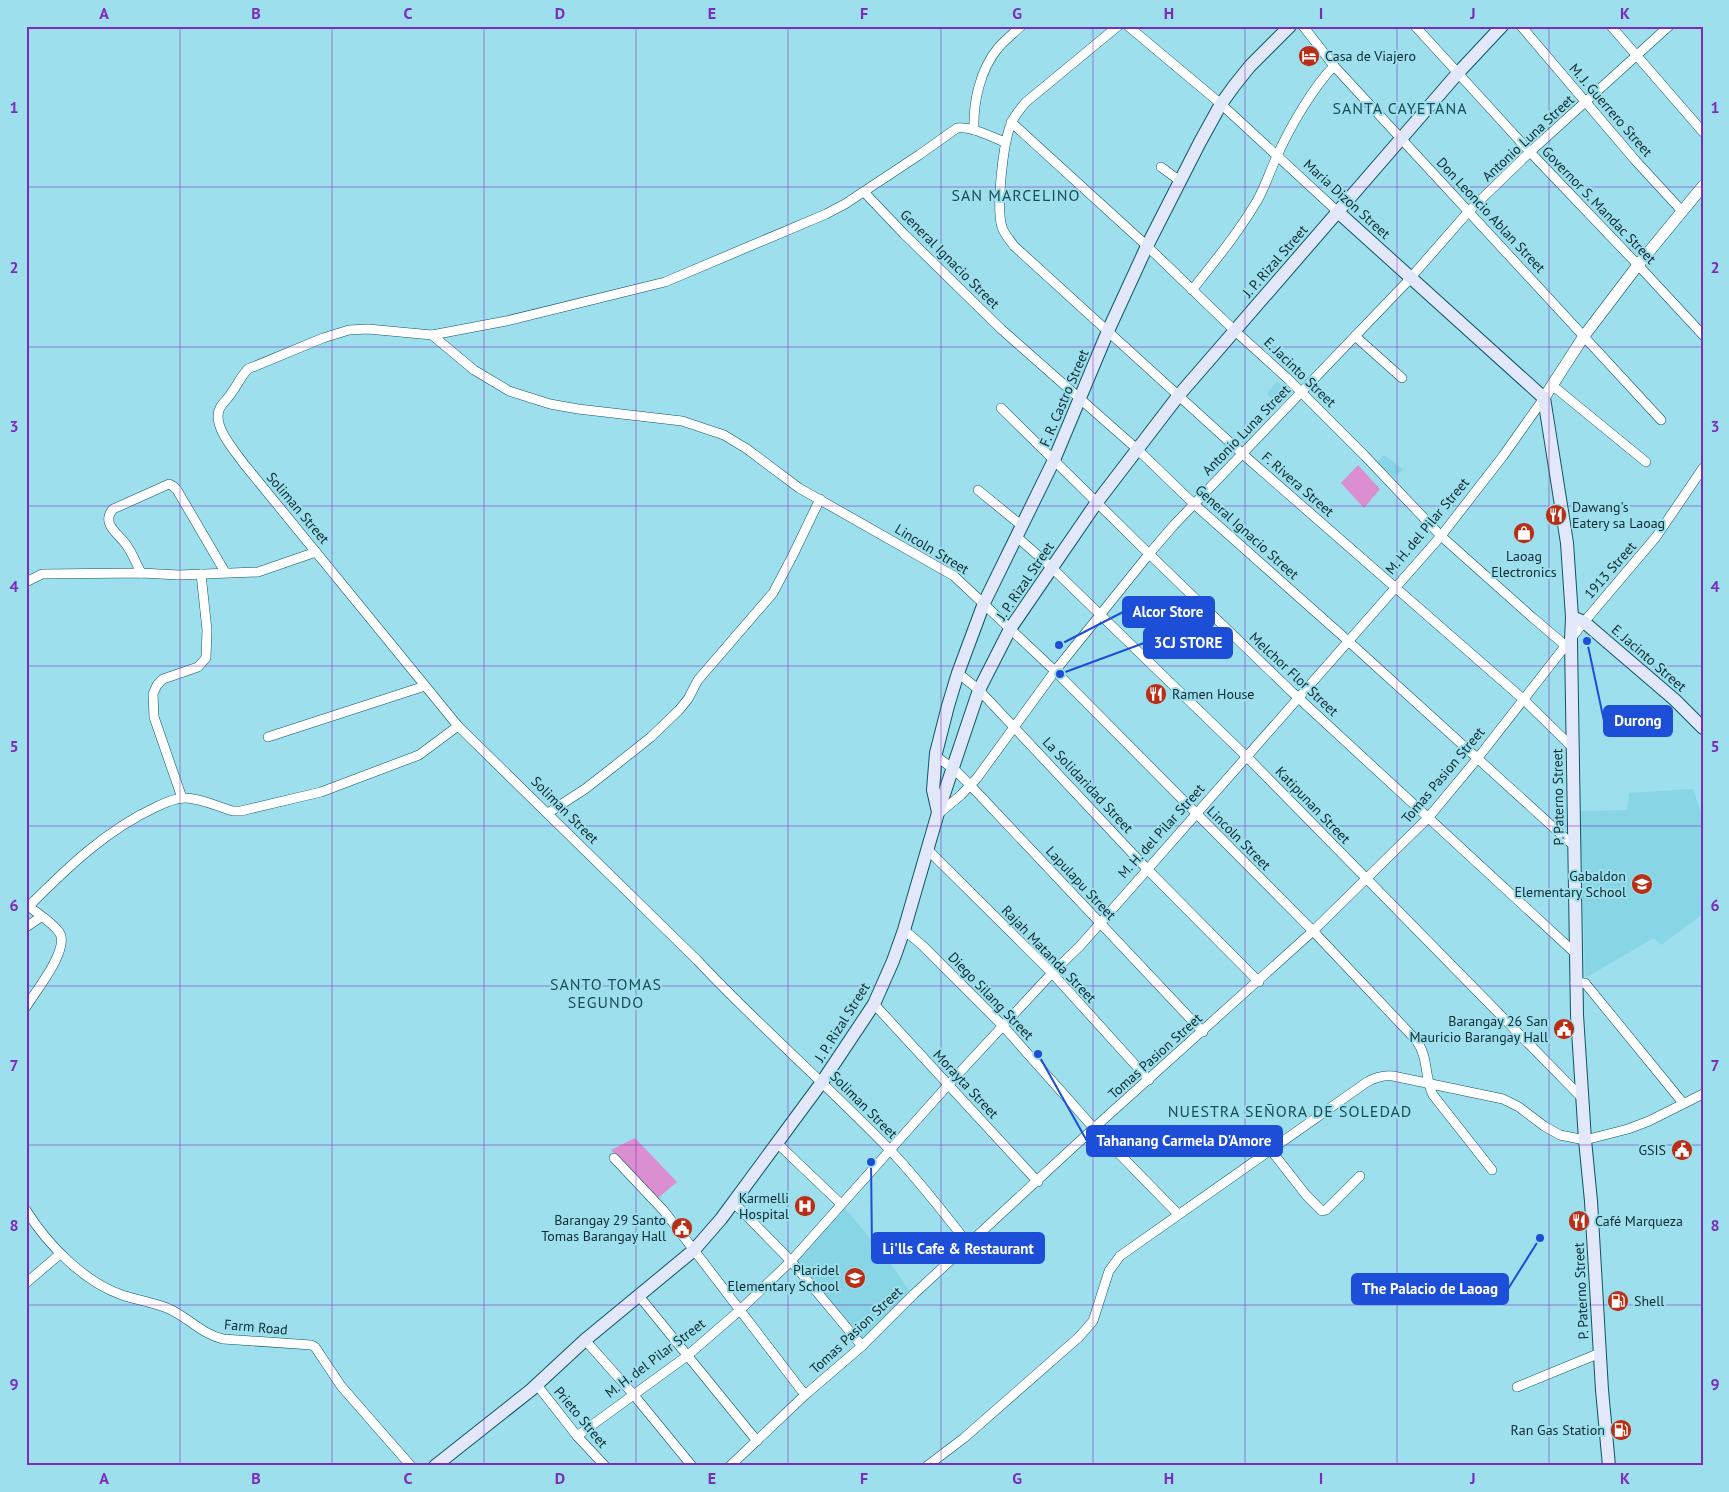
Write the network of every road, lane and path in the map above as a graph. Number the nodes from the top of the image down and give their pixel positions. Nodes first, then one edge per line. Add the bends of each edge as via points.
1 (1022, 26) edge
2 (1118, 26) edge
3 (1128, 26) edge
4 (1290, 26) edge
5 (1304, 26) edge
6 (1415, 26) edge
7 (1502, 26) edge
8 (1521, 26) edge
9 (1611, 26) edge
10 (1669, 26) edge
11 (1637, 56) junction
12 (1334, 66) junction
13 (1458, 73) junction
14 (1586, 102) junction
15 (1221, 104) junction
16 (1011, 122) junction
17 (974, 130) junction
18 (1703, 132) edge
19 (1401, 138) junction
20 (1005, 142) junction
21 (1530, 152) junction
22 (1277, 155) junction
23 (1161, 167) dead end
24 (1180, 180) junction
25 (1703, 186) edge
26 (864, 192) junction
27 (1681, 210) junction
28 (1469, 211) junction
29 (1338, 212) junction
30 (1147, 246) junction
31 (1638, 265) junction
32 (1411, 277) junction
33 (1192, 290) junction
34 (1234, 330) junction
35 (1108, 331) junction
36 (432, 335) junction
37 (1356, 336) junction
38 (1584, 336) junction
39 (1703, 336) edge
40 (1402, 378) dead end
41 (1552, 385) junction
42 (1300, 393) junction
43 (1179, 395) junction
44 (1544, 398) junction
45 (1080, 399) junction
46 (1001, 408) dead end
47 (1661, 420) dead end
48 (1137, 449) junction
49 (1242, 453) junction
50 (1054, 460) junction
51 (1646, 462) dead end
52 (1703, 468) edge
53 (978, 490) dead end
54 (820, 499) junction
55 (1096, 502) junction
56 (1194, 504) junction
57 (1019, 531) junction
58 (1441, 536) junction
59 (316, 552) junction
60 (1148, 554) junction
61 (1051, 567) junction
62 (225, 572) junction
63 (141, 573) junction
64 (201, 574) junction
65 (26, 582) edge
66 (1394, 588) junction
67 (984, 603) junction
68 (1100, 615) junction
69 (1578, 619) junction
70 (1010, 628) junction
71 (1349, 642) junction
72 (1568, 643) junction
73 (1055, 671) junction
74 (958, 673) junction
75 (425, 686) junction
76 (979, 690) junction
77 (1299, 699) junction
78 (1523, 699) junction
79 (458, 726) junction
80 (1014, 726) junction
81 (1703, 728) edge
82 (268, 738) dead end
83 (1572, 747) junction
84 (936, 756) junction
85 (1247, 757) junction
86 (1477, 759) junction
87 (953, 768) junction
88 (970, 786) junction
89 (182, 798) junction
90 (548, 813) junction
91 (938, 814) junction
92 (1196, 814) junction
93 (1428, 818) junction
94 (1574, 846) junction
95 (927, 850) junction
96 (1148, 870) junction
97 (1366, 879) junction
98 (27, 905) edge
99 (41, 917) junction
100 (1099, 924) junction
101 (26, 928) edge
102 (904, 930) junction
103 (1313, 931) junction
104 (1575, 953) junction
105 (1052, 973) junction
106 (1259, 982) junction
107 (1576, 983) junction
108 (874, 1004) junction
109 (26, 1007) edge
110 (1004, 1026) junction
111 (1203, 1032) junction
112 (1149, 1080) junction
113 (822, 1082) junction
114 (1429, 1083) junction
115 (948, 1085) junction
116 (1703, 1094) edge
117 (1583, 1099) junction
118 (1683, 1103) junction
119 (1094, 1128) junction
120 (1585, 1140) junction
121 (776, 1143) junction
122 (1270, 1149) junction
123 (890, 1150) junction
124 (614, 1158) dead end
125 (1492, 1170) dead end
126 (1360, 1176) dead end
127 (1038, 1182) junction
128 (733, 1202) junction
129 (841, 1204) junction
130 (26, 1210) edge
131 (1178, 1214) junction
132 (969, 1245) junction
133 (694, 1250) junction
134 (60, 1254) junction
135 (791, 1261) junction
136 (26, 1283) edge
137 (639, 1296) junction
138 (740, 1310) junction
139 (585, 1340) junction
140 (862, 1346) junction
141 (1600, 1354) junction
142 (687, 1356) junction
143 (536, 1385) junction
144 (1517, 1387) dead end
145 (633, 1394) junction
146 (805, 1396) junction
147 (577, 1436) junction
148 (757, 1441) junction
149 (411, 1466) edge
150 (435, 1466) edge
151 (605, 1466) edge
152 (692, 1466) edge
153 (730, 1466) edge
154 (927, 1466) edge
155 (1609, 1466) edge

1 - 17 street via 999,47 985,72 975,105
2 - 16 street via 1026,102
3 - 15 street, Maria Dizon Street
4 - 15 main road, F. R. Castro Street via 1250,66
5 - 12 street, Don Leoncio Ablan Street
6 - 13 street, Governor S. Mandac Street
7 - 13 main road, J. P. Rizal Street
8 - 14 street, M. J. Guerrero Street
9 - 11 street
10 - 11 street, Antonio Luna Street
11 - 14 street, Antonio Luna Street
11 - 18 street
12 - 19 street, Don Leoncio Ablan Street
12 - 22 street via 1313,92
13 - 19 main road, J. P. Rizal Street
13 - 21 street, Governor S. Mandac Street
14 - 21 street, Antonio Luna Street
14 - 27 street, M. J. Guerrero Street
15 - 22 street, Maria Dizon Street
15 - 24 main road, F. R. Castro Street
16 - 20 street, F. Rivera Street
16 - 30 street, E. Jacinto Street
17 - 20 street
17 - 26 street via 963,127 952,131
19 - 28 street, Don Leoncio Ablan Street
19 - 29 main road, J. P. Rizal Street
20 - 35 street, F. Rivera Street via 1000,205 1006,235 1014,246
21 - 28 street, Antonio Luna Street
21 - 31 street, Governor S. Mandac Street
22 - 29 street, Maria Dizon Street
22 - 33 street via 1245,221
23 - 24 street
24 - 30 main road, F. R. Castro Street
25 - 27 street, M. H. del Pilar Street
26 - 36 street via 826,214 665,282
26 - 45 street, General Ignacio Street via 1001,329
27 - 31 street, M. H. del Pilar Street
28 - 32 street, Antonio Luna Street
28 - 38 street, Don Leoncio Ablan Street
29 - 32 main road, Maria Dizon Street
29 - 34 main road, J. P. Rizal Street
30 - 33 street, E. Jacinto Street
30 - 35 main road, F. R. Castro Street
31 - 38 street, M. H. del Pilar Street
31 - 39 street, Governor S. Mandac Street
32 - 37 street, Antonio Luna Street
32 - 44 main road, Maria Dizon Street
33 - 34 street, E. Jacinto Street
34 - 42 street, E. Jacinto Street
34 - 43 main road, J. P. Rizal Street
35 - 43 street, F. Rivera Street
35 - 45 main road, F. R. Castro Street
36 - 54 street, Lincoln Street via 474,370 509,391 578,410 682,421 715,431
36 - 59 street, Soliman Street via 368,329 349,330 324,338 254,365 242,375 220,408 220,429 244,464
37 - 40 street
37 - 42 street, Antonio Luna Street
38 - 41 street, M. H. del Pilar Street
38 - 47 street, Don Leoncio Ablan Street
41 - 44 street, M. H. del Pilar Street
41 - 51 street
42 - 49 street, Antonio Luna Street
42 - 58 street, E. Jacinto Street
43 - 48 main road, J. P. Rizal Street
43 - 49 street, F. Rivera Street
44 - 58 street, M. H. del Pilar Street
44 - 69 main road, P. Paterno Street
45 - 48 street, General Ignacio Street
45 - 50 main road, F. R. Castro Street
46 - 50 street, Melchor Flor Street
48 - 55 main road, J. P. Rizal Street
48 - 56 street, General Ignacio Street
49 - 56 street, Antonio Luna Street
49 - 66 street, F. Rivera Street
50 - 55 street, Melchor Flor Street
50 - 57 main road, F. R. Castro Street
52 - 69 street, 1913 Street via 1656,537
53 - 57 street, Katipunan Street
54 - 67 street, Lincoln Street via 954,576
54 - 90 street via 773,593 698,680 685,704 628,756
55 - 60 street, Melchor Flor Street
55 - 61 main road, J. P. Rizal Street
56 - 60 street, Antonio Luna Street
56 - 71 street, General Ignacio Street
57 - 61 street, Katipunan Street
57 - 67 main road, F. R. Castro Street
58 - 66 street, M. H. del Pilar Street
58 - 72 street, E. Jacinto Street via 1532,618
59 - 62 street via 265,570
59 - 75 street, Soliman Street
60 - 68 street, Antonio Luna Street
60 - 77 street, Melchor Flor Street
61 - 68 street, Katipunan Street
61 - 70 main road, J. P. Rizal Street
62 - 63 street via 176,490 169,484 113,509 108,517
62 - 64 street
63 - 64 street
63 - 65 street via 42,574
64 - 89 street via 207,630 206,658 198,667 160,682 154,690 152,702 154,717
66 - 71 street, M. H. del Pilar Street
66 - 78 street, F. Rivera Street
67 - 70 street, Lincoln Street
67 - 74 main road, F. R. Castro Street
68 - 73 street, Antonio Luna Street
68 - 85 street, Katipunan Street
69 - 72 main road, P. Paterno Street
69 - 81 main road, E. Jacinto Street via 1675,700
70 - 73 street, Lincoln Street
70 - 76 main road, J. P. Rizal Street
71 - 77 street, M. H. del Pilar Street
71 - 86 street, General Ignacio Street
72 - 78 street, Tomas Pasion Street
72 - 83 main road, P. Paterno Street
73 - 80 street, Antonio Luna Street
73 - 92 street, Lincoln Street
74 - 76 street, La Solidaridad Street
74 - 84 main road, F. R. Castro Street
75 - 79 street, Soliman Street
75 - 82 street
76 - 80 street, La Solidaridad Street
76 - 87 main road, J. P. Rizal Street
77 - 85 street, M. H. del Pilar Street
77 - 93 street, Melchor Flor Street
78 - 83 street, F. Rivera Street
78 - 86 street, Tomas Pasion Street
79 - 89 street via 419,755 321,792 241,811
79 - 90 street, Soliman Street
80 - 88 street, Antonio Luna Street
80 - 96 street, La Solidaridad Street
83 - 94 main road, P. Paterno Street
84 - 87 street, Lapulapu Street
84 - 91 main road, F. R. Castro Street via 933,790
85 - 92 street, M. H. del Pilar Street
85 - 97 street, Katipunan Street
86 - 93 street, Tomas Pasion Street
86 - 94 street, General Ignacio Street
87 - 88 street, Lapulapu Street
87 - 91 main road, J. P. Rizal Street
88 - 91 street, Antonio Luna Street
88 - 100 street, Lapulapu Street
89 - 98 street via 136,816 107,836
90 - 113 street, Soliman Street
91 - 95 main road, J. P. Rizal Street
92 - 96 street, M. H. del Pilar Street
92 - 103 street, Lincoln Street
93 - 97 street, Tomas Pasion Street
93 - 104 street, Melchor Flor Street
94 - 104 main road, P. Paterno Street
95 - 102 main road, J. P. Rizal Street
95 - 105 street, Rajah Matanda Street
96 - 100 street, M. H. del Pilar Street
96 - 106 street, La Solidaridad Street
97 - 103 street, Tomas Pasion Street
97 - 117 street, Katipunan Street
98 - 99 street
99 - 101 street
99 - 109 street via 58,932 62,943 54,963
100 - 105 street, M. H. del Pilar Street
100 - 111 street, Lapulapu Street
102 - 108 main road, J. P. Rizal Street
102 - 110 street, Diego Silang Street
103 - 106 street, Tomas Pasion Street
103 - 114 street, Lincoln Street via 1420,1045 1426,1058
104 - 107 main road, P. Paterno Street
105 - 110 street, M. H. del Pilar Street
105 - 112 street, Rajah Matanda Street
106 - 111 street, Tomas Pasion Street
107 - 117 main road, P. Paterno Street
107 - 118 street via 1585,983
108 - 113 main road, J. P. Rizal Street
108 - 115 street, Morayta Street
110 - 115 street, M. H. del Pilar Street
110 - 119 street, Diego Silang Street
111 - 112 street, Tomas Pasion Street
112 - 119 street, Tomas Pasion Street
113 - 121 main road, J. P. Rizal Street
113 - 123 street, Soliman Street
114 - 120 street via 1503,1099 1560,1135
114 - 122 street via 1384,1076 1376,1078
114 - 125 street via 1433,1096
115 - 123 street, M. H. del Pilar Street
115 - 127 street, Morayta Street
116 - 118 street
117 - 120 main road, P. Paterno Street
118 - 120 street via 1628,1129
119 - 127 street, Tomas Pasion Street
119 - 131 street, Diego Silang Street
120 - 141 main road, P. Paterno Street
121 - 128 main road, J. P. Rizal Street
121 - 129 street
122 - 126 street via 1322,1211
122 - 131 street
123 - 129 street, M. H. del Pilar Street
123 - 132 street, Soliman Street
124 - 133 street via 664,1211
127 - 132 street, Tomas Pasion Street
128 - 133 main road, J. P. Rizal Street
128 - 135 street
129 - 135 street, M. H. del Pilar Street
130 - 134 street, Farm Road
131 - 154 street via 1114,1262 1093,1321 1079,1337 964,1438
132 - 140 street, Tomas Pasion Street
133 - 137 main road, J. P. Rizal Street
133 - 138 street
134 - 136 street
134 - 149 street, Farm Road via 104,1287 167,1308 213,1336 315,1347 342,1386
135 - 138 street, M. H. del Pilar Street
135 - 140 street
137 - 139 main road, J. P. Rizal Street
137 - 142 street
138 - 142 street, M. H. del Pilar Street
138 - 146 street
139 - 143 main road, J. P. Rizal Street
139 - 145 street
140 - 146 street, Tomas Pasion Street
141 - 144 street
141 - 155 main road, P. Paterno Street
142 - 145 street, M. H. del Pilar Street
142 - 148 street
143 - 147 street, Prieto Street
143 - 150 main road, J. P. Rizal Street
145 - 147 street, M. H. del Pilar Street
145 - 152 street
146 - 148 street, Tomas Pasion Street
147 - 151 street, Prieto Street
148 - 153 street, Tomas Pasion Street

